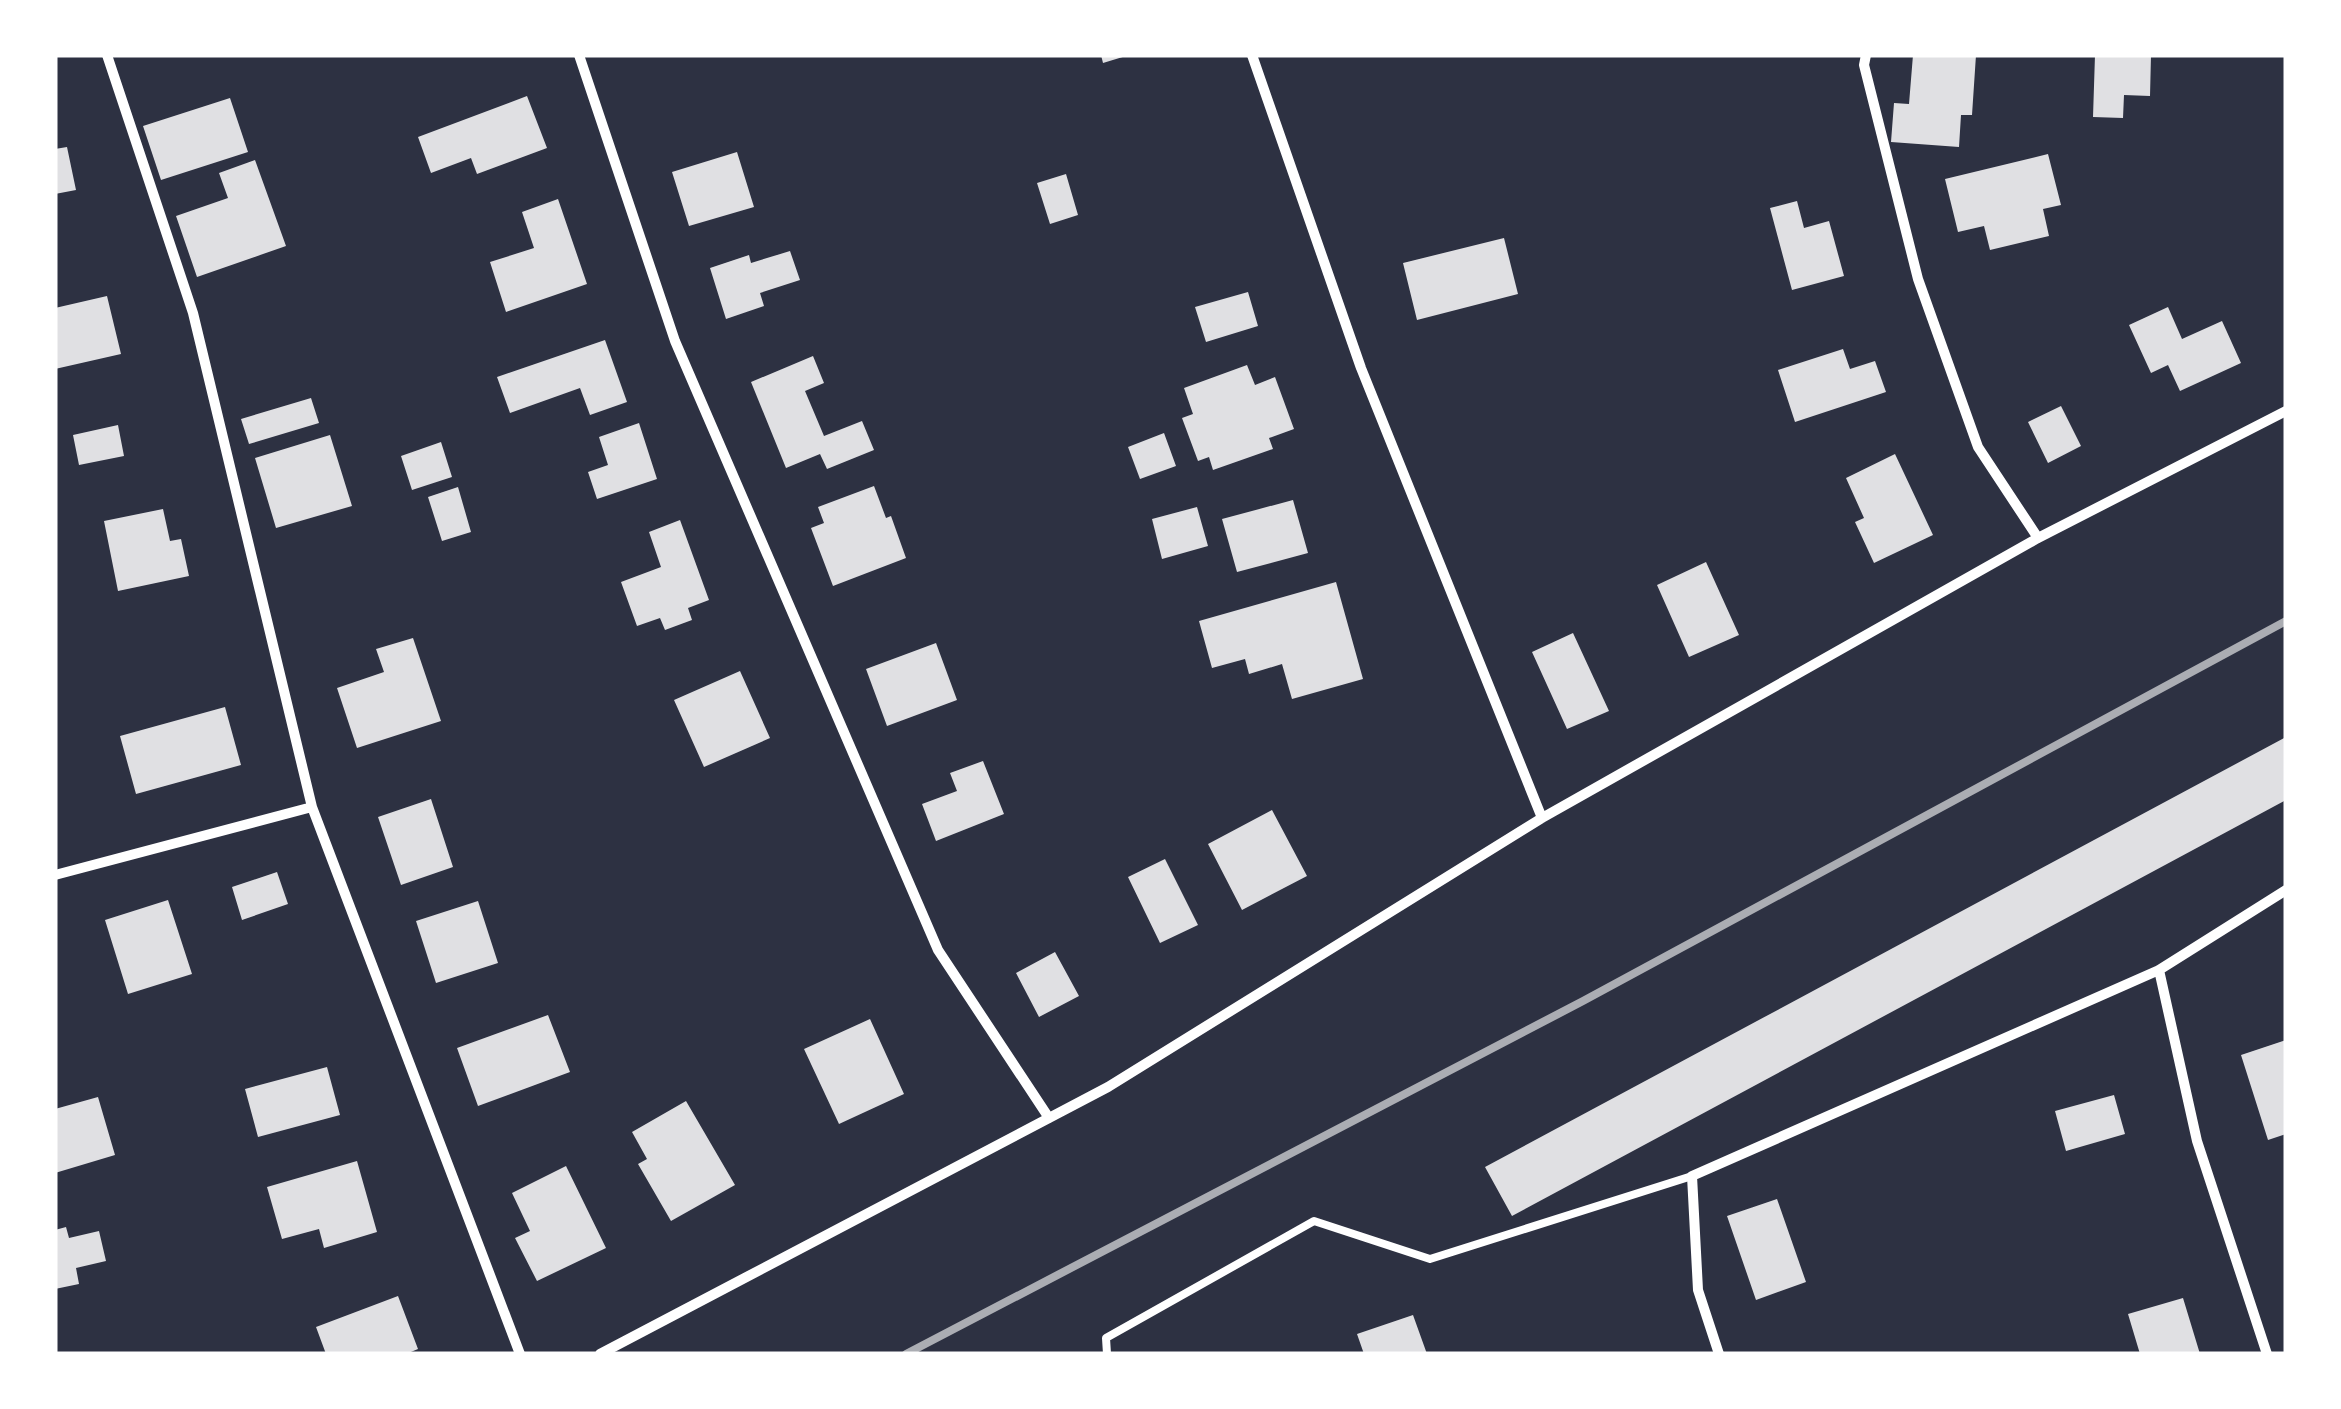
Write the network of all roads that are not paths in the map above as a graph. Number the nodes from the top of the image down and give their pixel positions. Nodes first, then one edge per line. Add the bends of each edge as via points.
1 (107, 55) edge
2 (579, 55) edge
3 (1252, 55) edge
4 (1866, 55) edge
5 (2286, 411) edge
6 (2038, 538) junction
7 (312, 807) junction
8 (1542, 818) junction
9 (55, 875) edge
10 (2286, 890) edge
11 (2159, 970) junction
12 (1049, 1118) junction
13 (1692, 1176) junction
14 (520, 1354) edge
15 (600, 1354) edge
16 (1107, 1354) edge
17 (1719, 1354) edge
18 (2267, 1354) edge

1 - 7 street via 193,312
2 - 12 street via 675,341 938,950
3 - 8 street via 1361,368
4 - 6 street via 1938,336 1978,447
5 - 6 street
6 - 8 street
7 - 9 street
7 - 14 street
8 - 12 street
10 - 11 street
11 - 13 street
11 - 18 street via 2197,1141
12 - 15 street
13 - 16 lane via 1430,1259 1314,1221 1106,1338
13 - 17 street via 1698,1290

